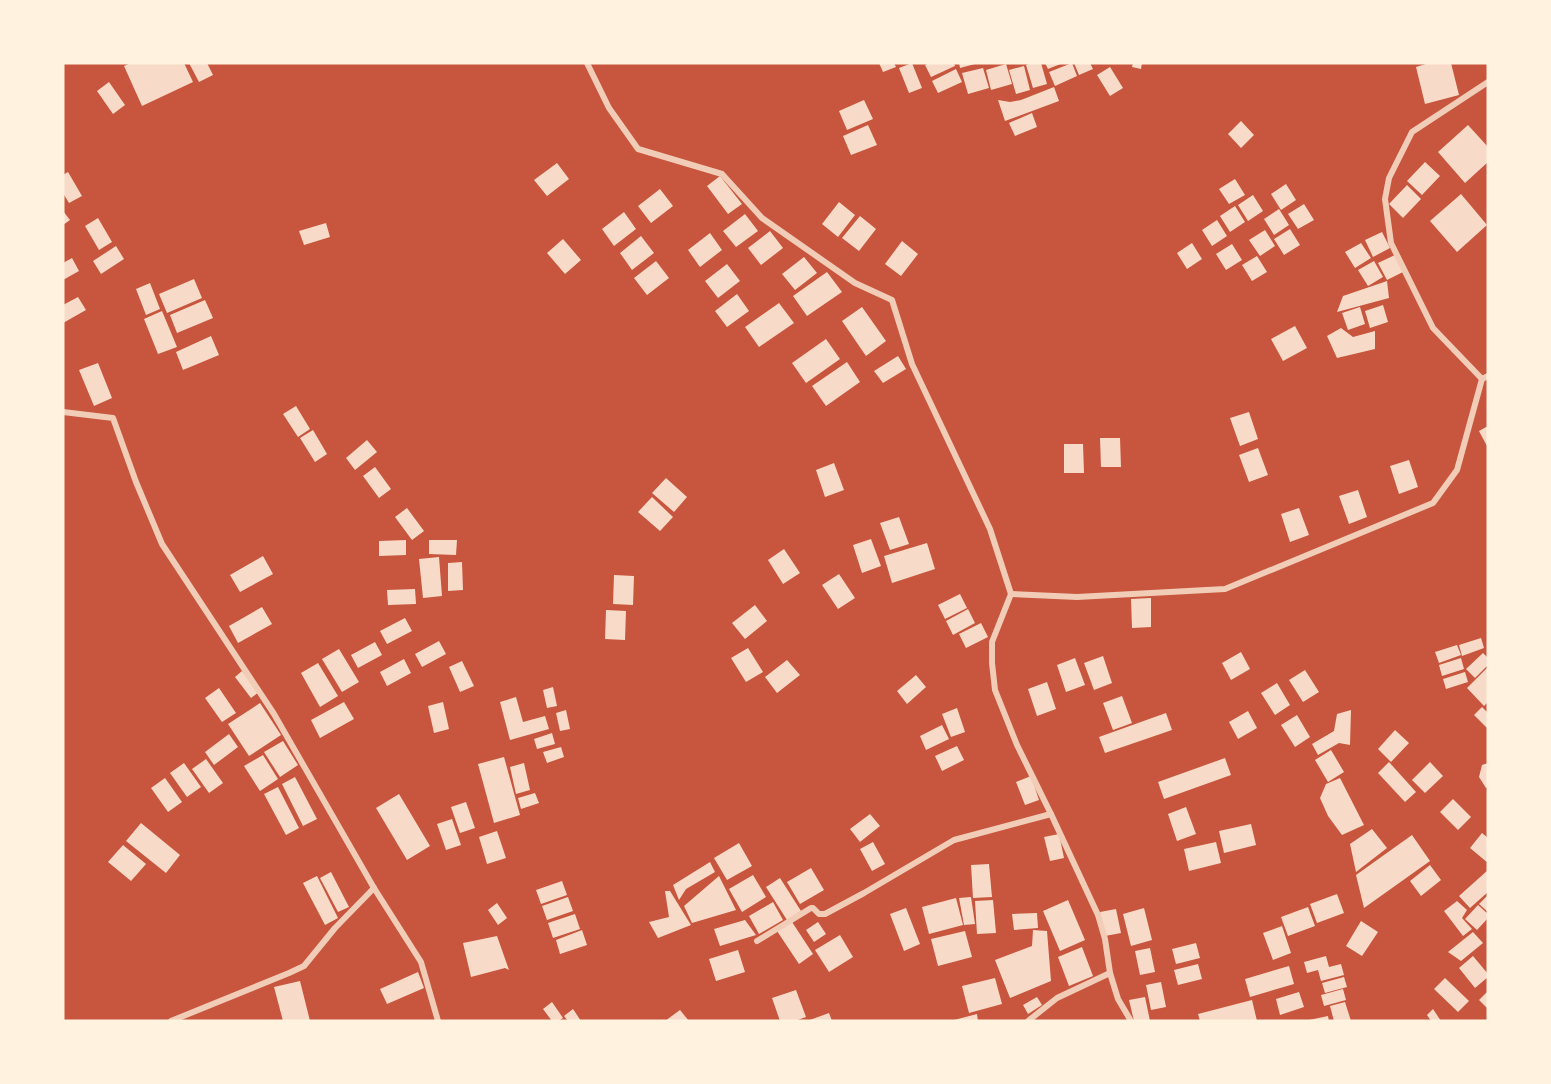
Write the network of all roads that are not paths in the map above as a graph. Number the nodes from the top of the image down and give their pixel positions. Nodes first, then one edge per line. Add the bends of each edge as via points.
1 (587, 63) edge
2 (1488, 82) edge
3 (1485, 378) edge
4 (63, 412) edge
5 (1011, 594) junction
6 (1051, 814) junction
7 (374, 888) junction
8 (757, 941) dead end
9 (1110, 973) junction
10 (171, 1021) edge
11 (438, 1021) edge
12 (1028, 1021) edge
13 (1131, 1021) edge

1 - 5 street via 609,108 638,148 722,174 762,218 855,283 891,300 912,364 990,529
2 - 3 street via 1412,132 1389,178 1385,199 1391,243 1433,328
3 - 5 street via 1456,470 1433,503 1224,589 1077,597
4 - 7 street via 113,418 162,544 274,714
5 - 6 street via 992,642 995,690
6 - 8 street via 954,840 825,914 811,908
6 - 9 street via 1098,915
7 - 10 street via 304,966
7 - 11 street via 421,962
9 - 12 street via 1057,998
9 - 13 street via 1118,999

